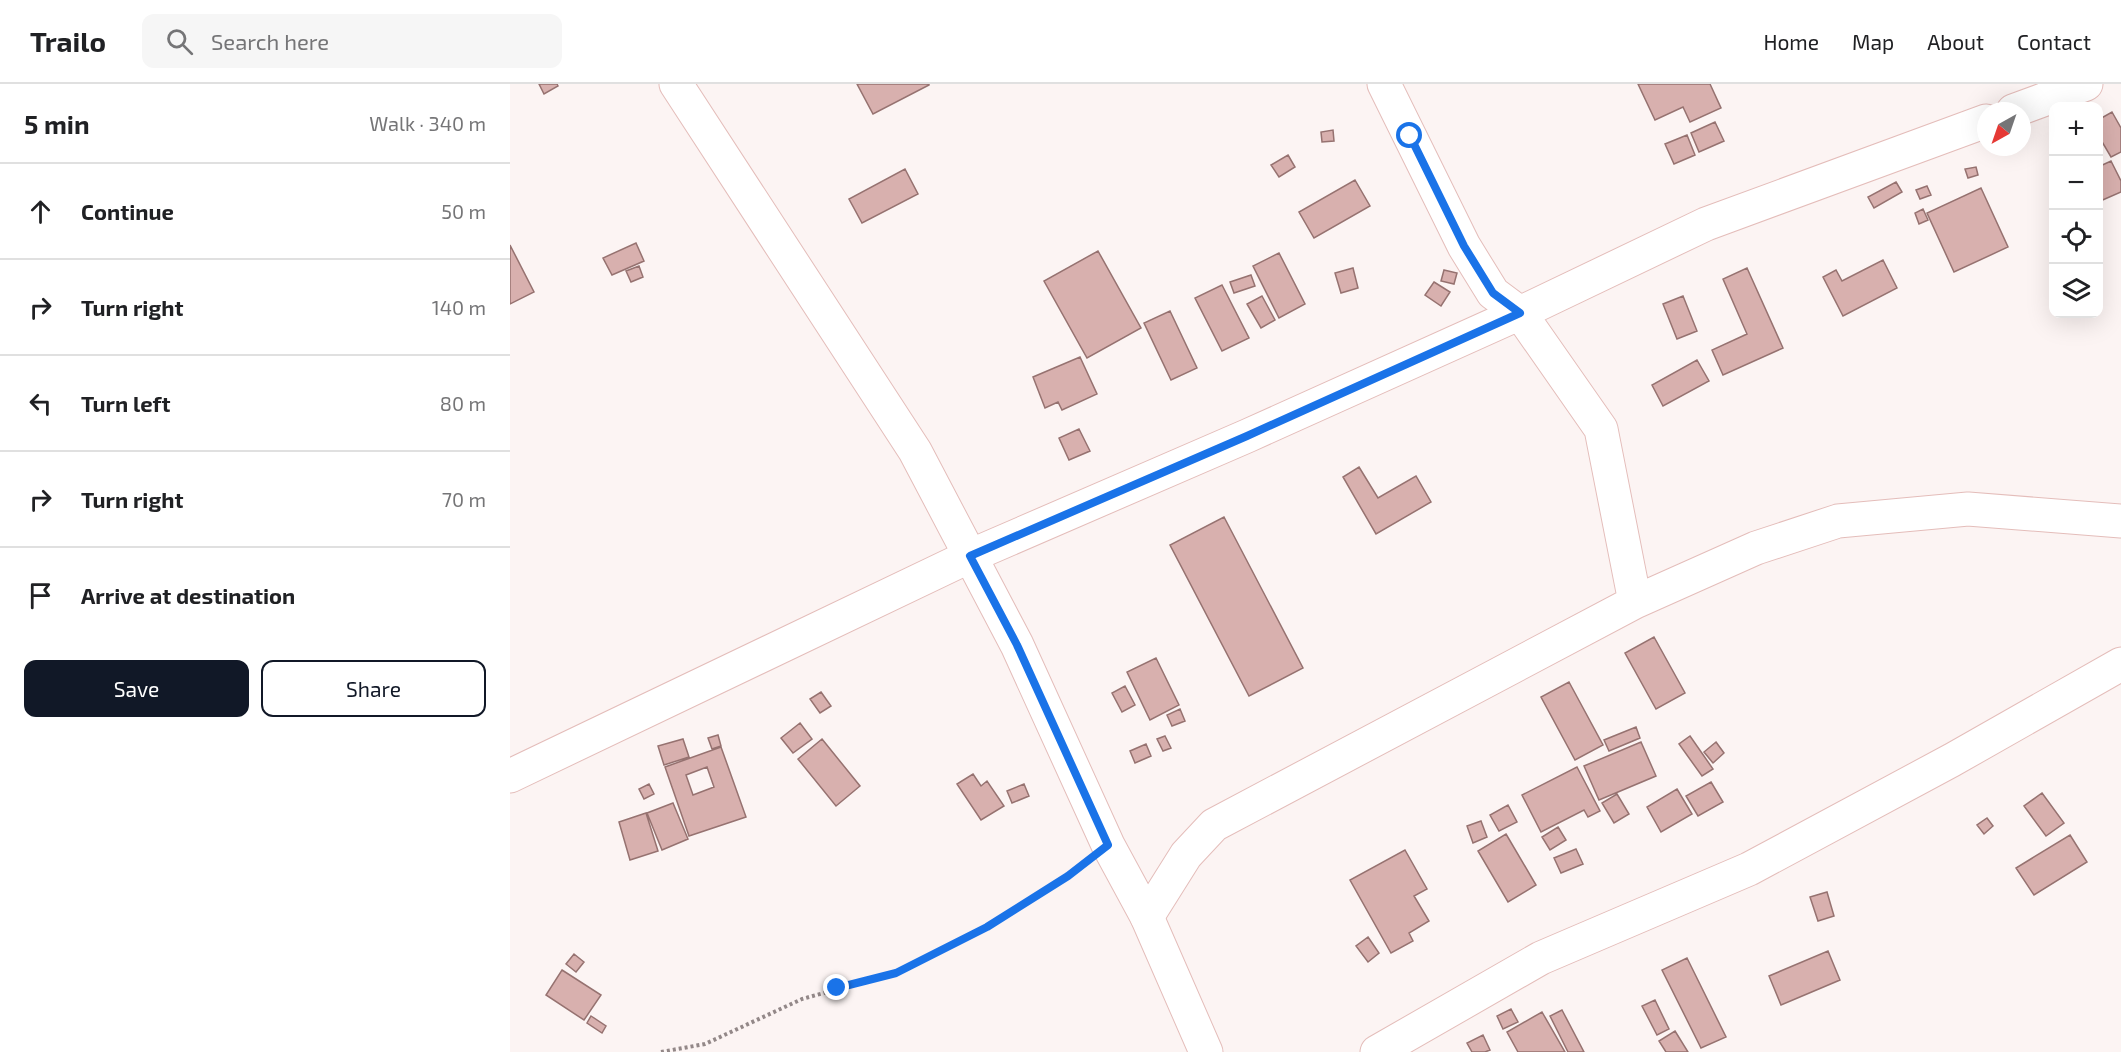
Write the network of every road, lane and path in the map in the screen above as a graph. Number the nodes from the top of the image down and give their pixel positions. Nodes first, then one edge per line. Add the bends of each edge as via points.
1 (676, 84) edge
2 (1384, 84) edge
3 (2086, 84) edge
4 (2031, 104) edge
5 (1977, 124) edge
6 (1520, 313) junction
7 (2121, 521) edge
8 (970, 556) junction
9 (1635, 602) junction
10 (2121, 664) edge
11 (510, 776) edge
12 (1108, 845) junction
13 (1147, 917) junction
14 (661, 1052) edge
15 (1206, 1052) edge
16 (1377, 1052) edge

1 - 8 street via 915,452
2 - 6 street via 1464,246 1493,293
3 - 4 street
5 - 6 street via 1707,224
6 - 8 street
6 - 9 street via 1601,429
7 - 9 street via 1968,509 1838,521 1756,548
8 - 11 street
8 - 12 street via 1017,645
9 - 13 street via 1214,825 1186,855
10 - 16 street via 1749,869 1541,958
12 - 13 street
12 - 14 path via 1068,876 987,927 896,973 802,999 705,1044
13 - 15 street

